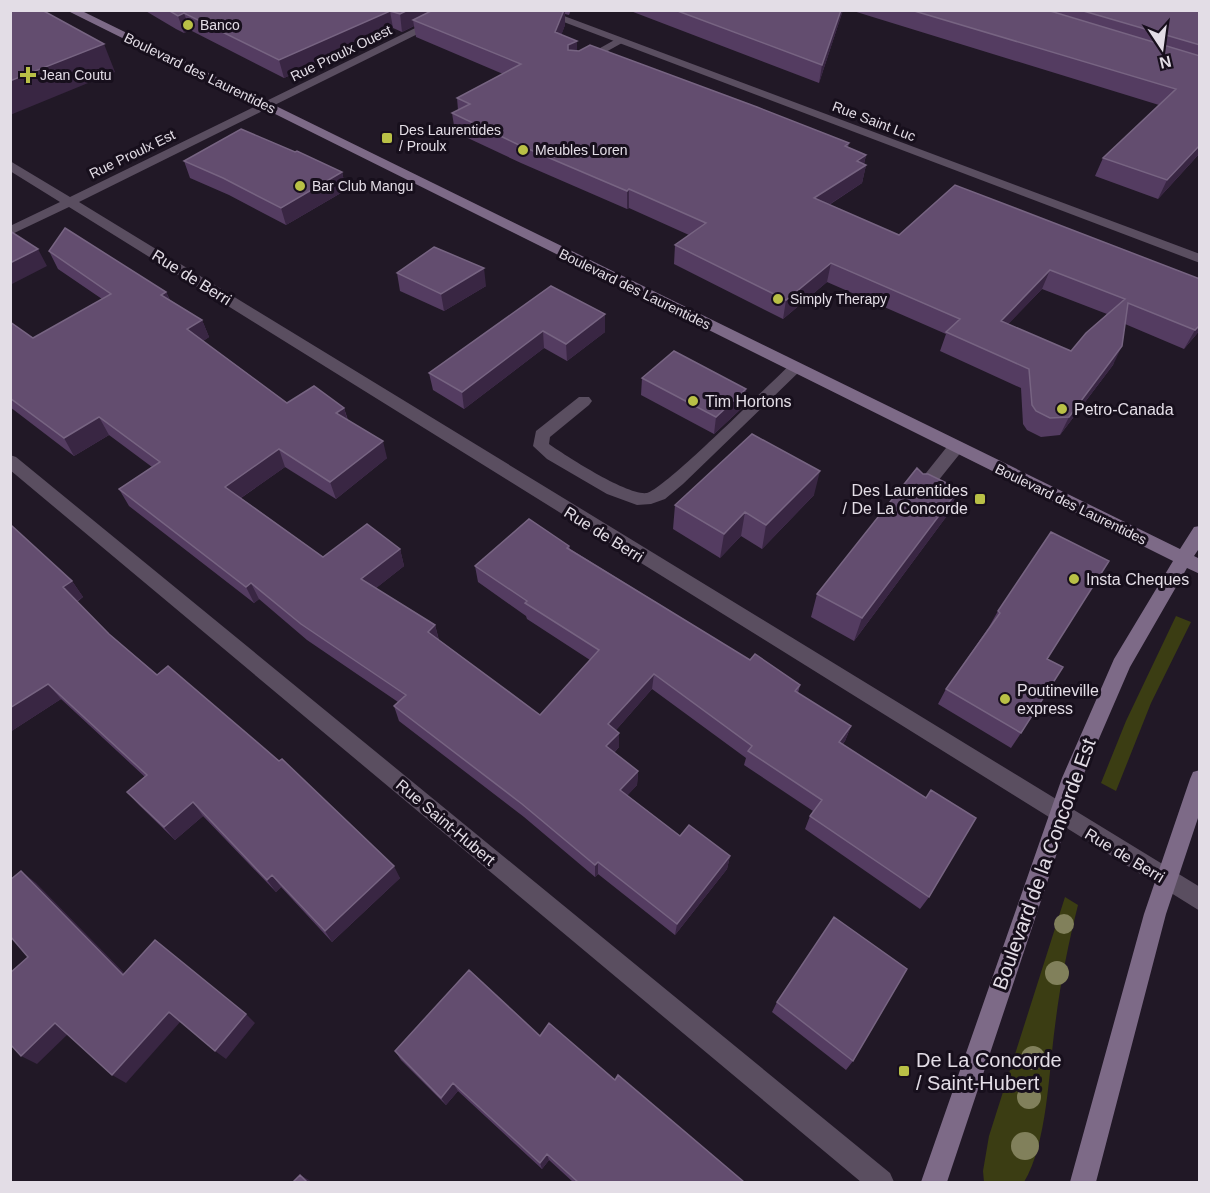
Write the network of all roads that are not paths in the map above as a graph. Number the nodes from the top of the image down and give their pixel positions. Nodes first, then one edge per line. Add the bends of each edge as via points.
1 (71, 10) edge
2 (461, 10) edge
3 (537, 10) edge
4 (618, 41) junction
5 (575, 65) edge
6 (267, 106) junction
7 (10, 165) edge
8 (68, 201) junction
9 (10, 231) edge
10 (1200, 259) edge
11 (795, 368) junction
12 (584, 400) dead end
13 (956, 447) junction
14 (10, 461) edge
15 (920, 492) edge
16 (1200, 532) edge
17 (1191, 563) edge
18 (1200, 779) edge
19 (1058, 814) junction
20 (1165, 879) junction
21 (1200, 900) edge
22 (881, 1182) edge
23 (934, 1182) edge
24 (1083, 1182) edge

1 - 6 main road, Boulevard des Laurentides
2 - 6 street, Rue Proulx Ouest
3 - 4 street, Rue Saint Luc
4 - 5 street
4 - 10 street, Rue Saint Luc
6 - 8 street, Rue Proulx Est
6 - 11 main road, Boulevard des Laurentides
7 - 8 street, Rue de Berri
8 - 9 street, Rue Proulx Est
8 - 19 street, Rue de Berri
11 - 12 street via 671,485 646,499 628,497 542,446 542,435
11 - 13 main road, Boulevard des Laurentides
13 - 15 street
13 - 17 main road, Boulevard des Laurentides
14 - 22 street, Rue Saint-Hubert
16 - 17 main road, Boulevard de la Concorde Est
17 - 19 main road, Boulevard de la Concorde Est via 1143,624 1121,665
18 - 20 main road
19 - 20 street, Rue de Berri
19 - 23 main road, Boulevard de la Concorde Est
20 - 21 street, Rue de Berri
20 - 24 main road

